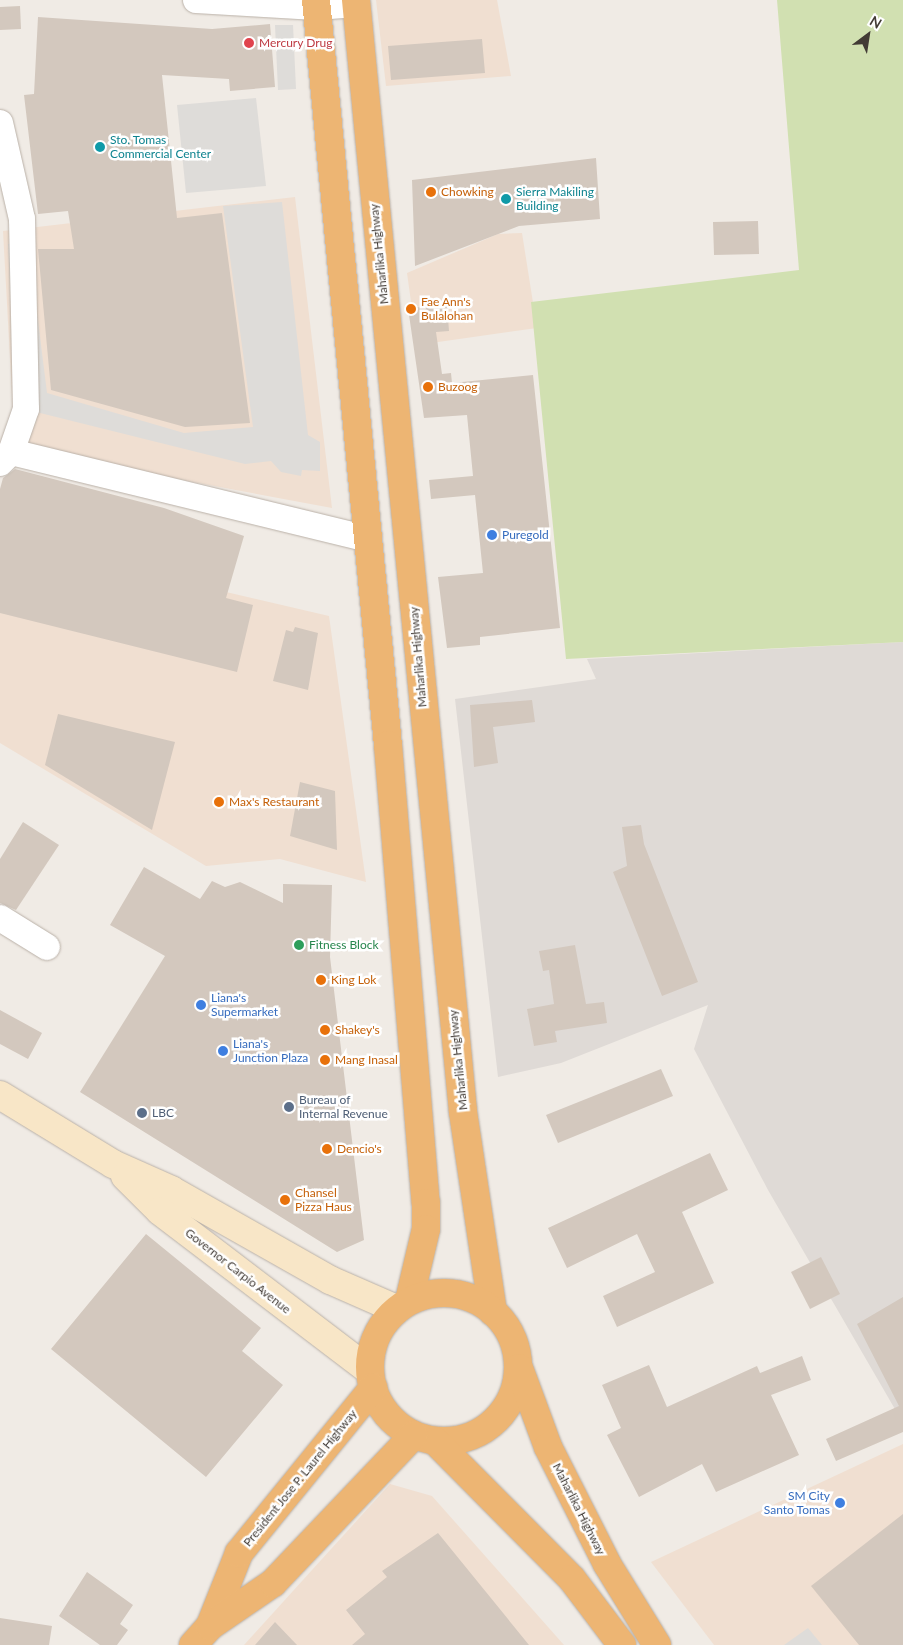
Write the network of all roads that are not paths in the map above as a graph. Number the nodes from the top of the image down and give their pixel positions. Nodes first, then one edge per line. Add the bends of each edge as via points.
1 (196, 0) edge
2 (357, 2) edge
3 (316, 4) edge
4 (0, 123) edge
5 (6, 457) edge
6 (369, 539) junction
7 (0, 918) edge
8 (48, 947) dead end
9 (0, 1095) edge
10 (113, 1164) junction
11 (403, 1305) junction
12 (494, 1312) junction
13 (518, 1364) junction
14 (371, 1379) junction
15 (424, 1438) junction
16 (202, 1636) edge
17 (622, 1645) edge
18 (658, 1645) edge

1 - 3 street
2 - 3 street
2 - 12 highway, Maharlika Highway via 463,1112
3 - 6 highway
4 - 5 street via 22,219 26,409
5 - 6 street
6 - 11 highway via 426,1203 426,1229
7 - 8 street
9 - 10 main road, Governor Carpio Avenue
10 - 11 main road, Governor Carpio Avenue via 171,1190 330,1280
10 - 14 main road, Governor Carpio Avenue via 160,1211
11 - 12 highway via 452,1293
11 - 14 highway via 376,1335
12 - 13 highway via 512,1337
13 - 15 highway via 513,1396 491,1425 465,1438
13 - 18 highway, Maharlika Highway via 551,1454 607,1564
14 - 15 highway via 388,1416
14 - 16 highway, President Jose P. Laurel Highway via 238,1553
15 - 16 highway, President Jose P. Laurel Highway via 273,1583
15 - 17 highway via 572,1578

